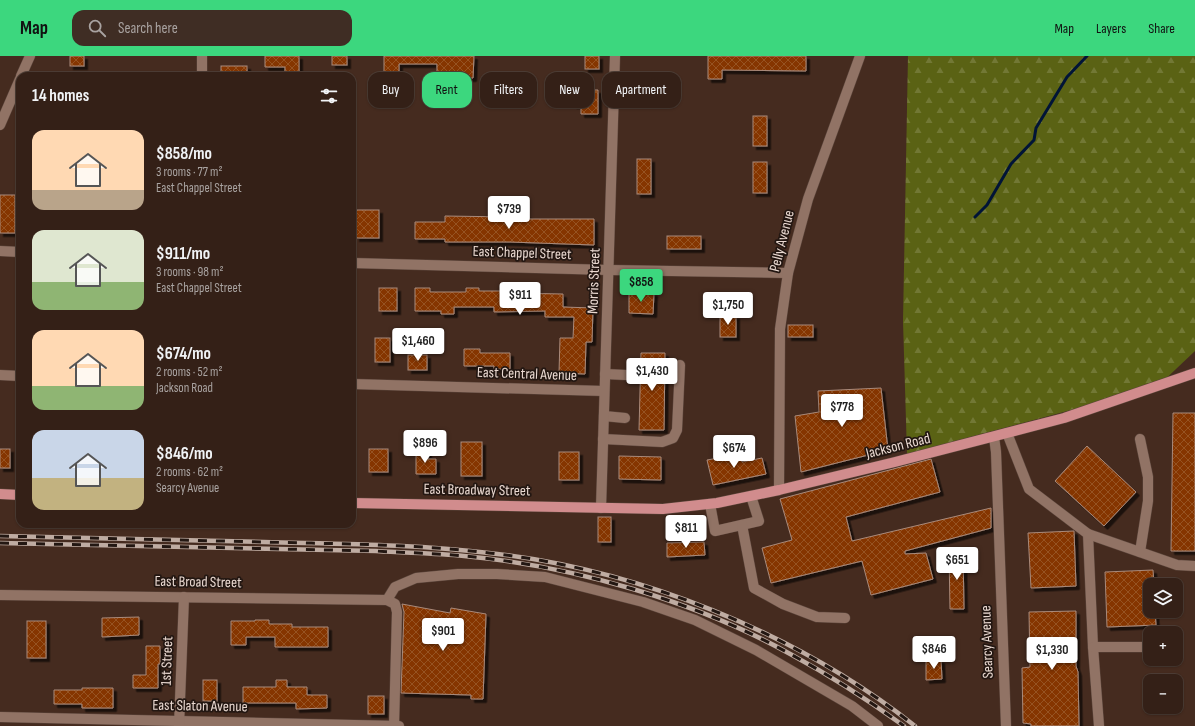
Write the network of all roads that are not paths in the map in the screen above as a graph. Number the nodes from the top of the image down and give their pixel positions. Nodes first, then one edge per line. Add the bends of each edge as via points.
1 (30, 56) edge
2 (202, 56) edge
3 (615, 56) edge
4 (860, 56) edge
5 (23, 72) edge
6 (202, 72) edge
7 (16, 88) edge
8 (0, 124) edge
9 (0, 251) edge
10 (16, 252) edge
11 (356, 263) edge
12 (609, 270) junction
13 (788, 273) junction
14 (680, 366) dead end
15 (1195, 373) edge
16 (605, 374) junction
17 (0, 375) edge
18 (626, 375) dead end
19 (16, 376) edge
20 (356, 384) edge
21 (604, 391) junction
22 (604, 416) junction
23 (625, 418) dead end
24 (1007, 433) junction
25 (994, 437) junction
26 (603, 439) junction
27 (1140, 439) dead end
28 (779, 490) junction
29 (0, 494) edge
30 (16, 495) edge
31 (751, 496) junction
32 (356, 503) edge
33 (710, 504) junction
34 (601, 508) junction
35 (742, 525) junction
36 (1088, 534) junction
37 (1140, 552) junction
38 (1195, 566) edge
39 (0, 595) edge
40 (184, 597) junction
41 (391, 602) junction
42 (845, 618) dead end
43 (1093, 647) junction
44 (1143, 647) edge
45 (0, 717) edge
46 (179, 723) edge
47 (394, 726) edge
48 (399, 726) edge
49 (878, 726) edge
50 (1006, 726) edge
51 (1099, 726) edge

1 - 5 street
2 - 6 street
3 - 12 street, Morris Street
4 - 13 street, Pelly Avenue via 808,199
7 - 8 street
9 - 10 street
11 - 12 street, East Chappel Street
12 - 13 street, East Chappel Street
12 - 16 street, Morris Street
13 - 28 street, Pelly Avenue via 780,329
14 - 26 street via 677,430 673,438 662,442
15 - 24 main road, Jackson Road via 1064,418
16 - 18 street
16 - 21 street, Morris Street
17 - 19 street
20 - 21 street, East Central Avenue
21 - 22 street, Morris Street
22 - 23 street
22 - 26 street, Morris Street
24 - 25 main road, Jackson Road
24 - 36 street via 1029,489
25 - 28 main road, Jackson Road
25 - 50 street, Searcy Avenue
26 - 34 street, Morris Street
27 - 37 street via 1148,478 1148,501
28 - 31 main road, Jackson Road
29 - 30 main road
31 - 33 main road, Jackson Road
31 - 35 street via 759,521
32 - 34 main road, East Broadway Street
33 - 34 main road, Jackson Road via 663,509
33 - 35 street via 715,531
35 - 42 street via 754,588 817,617
36 - 37 street
36 - 43 street
37 - 38 street via 1178,565
39 - 40 street, East Broad Street
40 - 41 street, East Broad Street
40 - 46 street, 1st Street
41 - 47 street via 397,612
41 - 49 street via 395,587 416,578 458,574 545,577 643,602 695,620 756,650 852,706
43 - 44 street
43 - 51 street
45 - 46 street, East Slaton Avenue
46 - 47 street, East Slaton Avenue
47 - 48 street, East Slaton Avenue

